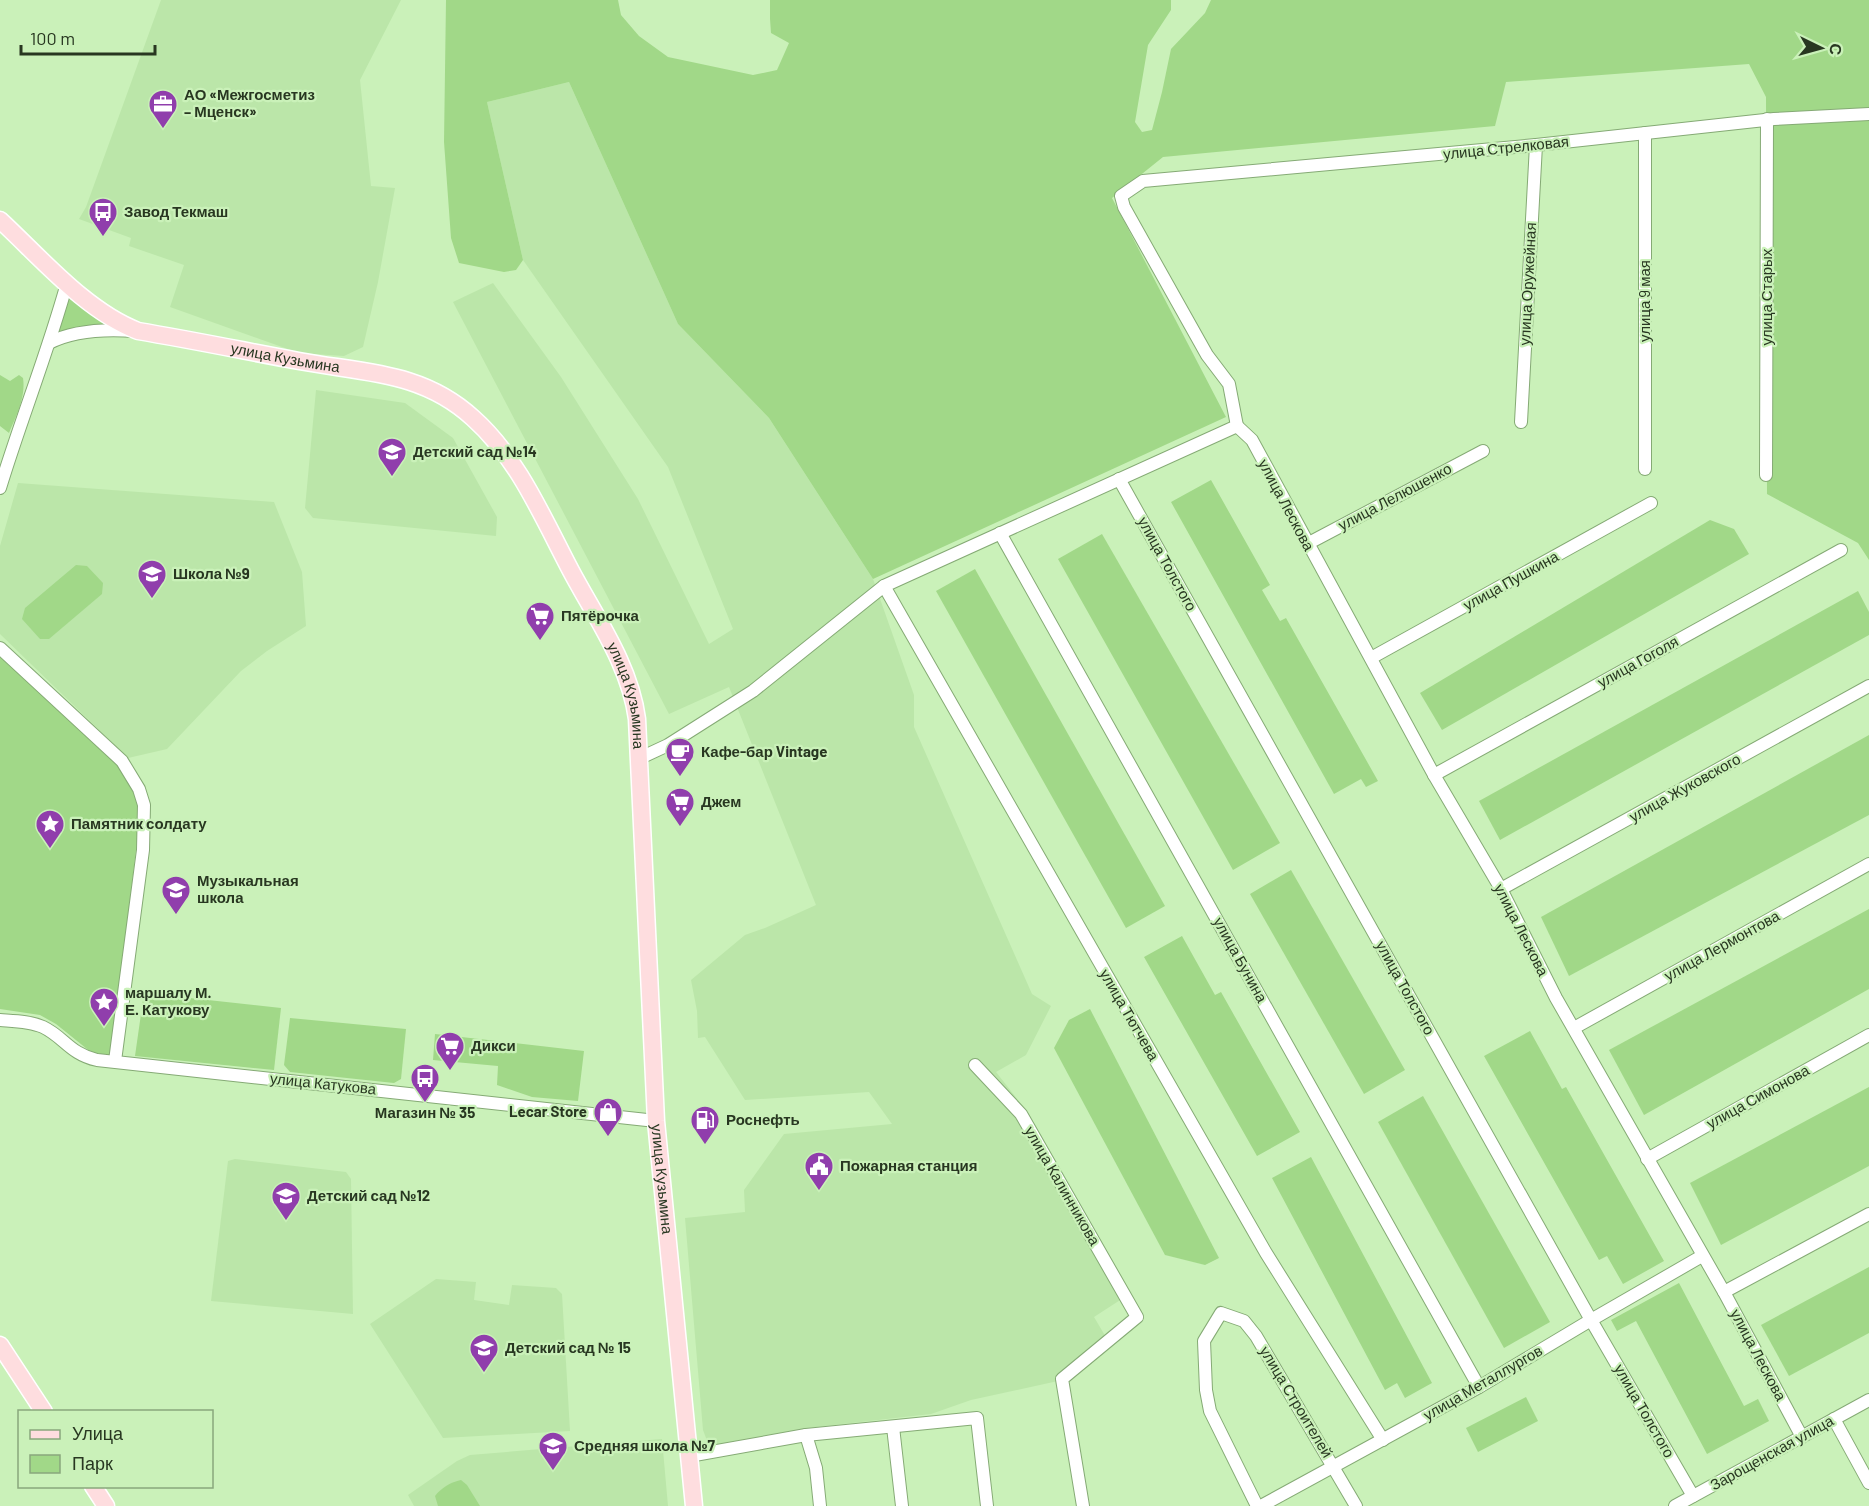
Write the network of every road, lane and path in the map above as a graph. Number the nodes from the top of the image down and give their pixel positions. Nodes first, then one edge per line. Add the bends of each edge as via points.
1 (1869, 114) edge
2 (1767, 120) junction
3 (1645, 133) junction
4 (1536, 146) junction
5 (0, 220) edge
6 (66, 283) junction
7 (138, 331) junction
8 (50, 343) junction
9 (1521, 422) dead end
10 (1237, 426) junction
11 (1483, 451) dead end
12 (1645, 469) dead end
13 (1767, 475) dead end
14 (1119, 479) junction
15 (0, 488) edge
16 (1651, 503) dead end
17 (1000, 533) junction
18 (1307, 544) junction
19 (1842, 550) dead end
20 (884, 586) junction
21 (0, 648) edge
22 (1371, 658) junction
23 (1869, 686) edge
24 (638, 759) junction
25 (1434, 775) junction
26 (1869, 864) edge
27 (1501, 889) junction
28 (0, 1020) edge
29 (1574, 1028) junction
30 (1869, 1035) edge
31 (115, 1061) junction
32 (975, 1065) dead end
33 (656, 1121) junction
34 (1647, 1159) junction
35 (1869, 1214) edge
36 (1702, 1256) junction
37 (1724, 1292) junction
38 (1591, 1320) junction
39 (0, 1345) edge
40 (1479, 1388) junction
41 (1869, 1400) edge
42 (43, 1410) edge
43 (1834, 1419) junction
44 (893, 1426) junction
45 (806, 1435) junction
46 (1802, 1437) junction
47 (1383, 1440) junction
48 (689, 1456) junction
49 (1334, 1466) junction
50 (1869, 1483) edge
51 (94, 1488) edge
52 (1693, 1496) junction
53 (106, 1506) edge
54 (694, 1506) edge
55 (820, 1506) edge
56 (902, 1506) edge
57 (987, 1506) edge
58 (1083, 1506) edge
59 (1257, 1506) edge
60 (1261, 1506) edge
61 (1356, 1506) edge
62 (1675, 1506) edge

1 - 2 street, улица Стрелковая
2 - 3 street, улица Стрелковая
2 - 13 street, улица Старых
3 - 4 street, улица Стрелковая
3 - 12 street, улица 9 мая
4 - 9 street, улица Оружейная
4 - 10 street, улица Стрелковая via 1143,181 1121,196 1207,355 1229,384
5 - 6 main road, улица Кузьмина
6 - 7 main road, улица Кузьмина via 107,316
6 - 8 street
7 - 8 street via 76,334
7 - 24 main road, улица Кузьмина via 397,378 441,393 474,418 520,476 624,670 635,701
8 - 15 street
10 - 14 street
10 - 18 street, улица Лескова via 1252,440
11 - 18 street, улица Лелюшенко
14 - 17 street
14 - 38 street, улица Толстого
16 - 22 street, улица Пушкина
17 - 20 street
17 - 40 street, улица Бунина
18 - 22 street, улица Лескова
19 - 25 street, улица Гоголя
20 - 24 street via 753,691 669,745
20 - 47 street, улица Тютчева via 1266,1253
21 - 31 street via 122,761 144,805 142,850
22 - 25 street, улица Лескова
23 - 27 street, улица Жуковского
24 - 33 main road, улица Кузьмина
25 - 27 street, улица Лескова
26 - 29 street, улица Лермонтова
27 - 29 street, улица Лескова
28 - 31 street, улица Катукова via 46,1028 78,1053
29 - 34 street, улица Лескова
30 - 34 street, улица Симонова
31 - 33 street, улица Катукова
32 - 58 street, улица Калинникова via 1022,1114 1137,1317 1062,1379
33 - 48 main road, улица Кузьмина
34 - 36 street, улица Лескова
35 - 37 street
36 - 37 street, улица Лескова
36 - 38 street, улица Металлургов
37 - 46 street, улица Лескова
38 - 40 street, улица Металлургов
38 - 52 street, улица Толстого
39 - 42 main road
40 - 47 street, улица Металлургов
41 - 43 street, Зарощенская улица
43 - 46 street, Зарощенская улица
43 - 50 street
44 - 45 street
44 - 56 street
44 - 57 street via 977,1418
45 - 48 street
45 - 55 street via 816,1468
46 - 52 street, Зарощенская улица
47 - 49 street, улица Металлургов
48 - 54 main road, улица Кузьмина
49 - 59 street, улица Строителей via 1257,1336 1244,1321 1221,1313 1204,1341 1210,1411
49 - 60 street, улица Металлургов
49 - 61 street, улица Строителей
51 - 53 main road
52 - 62 street, Зарощенская улица

